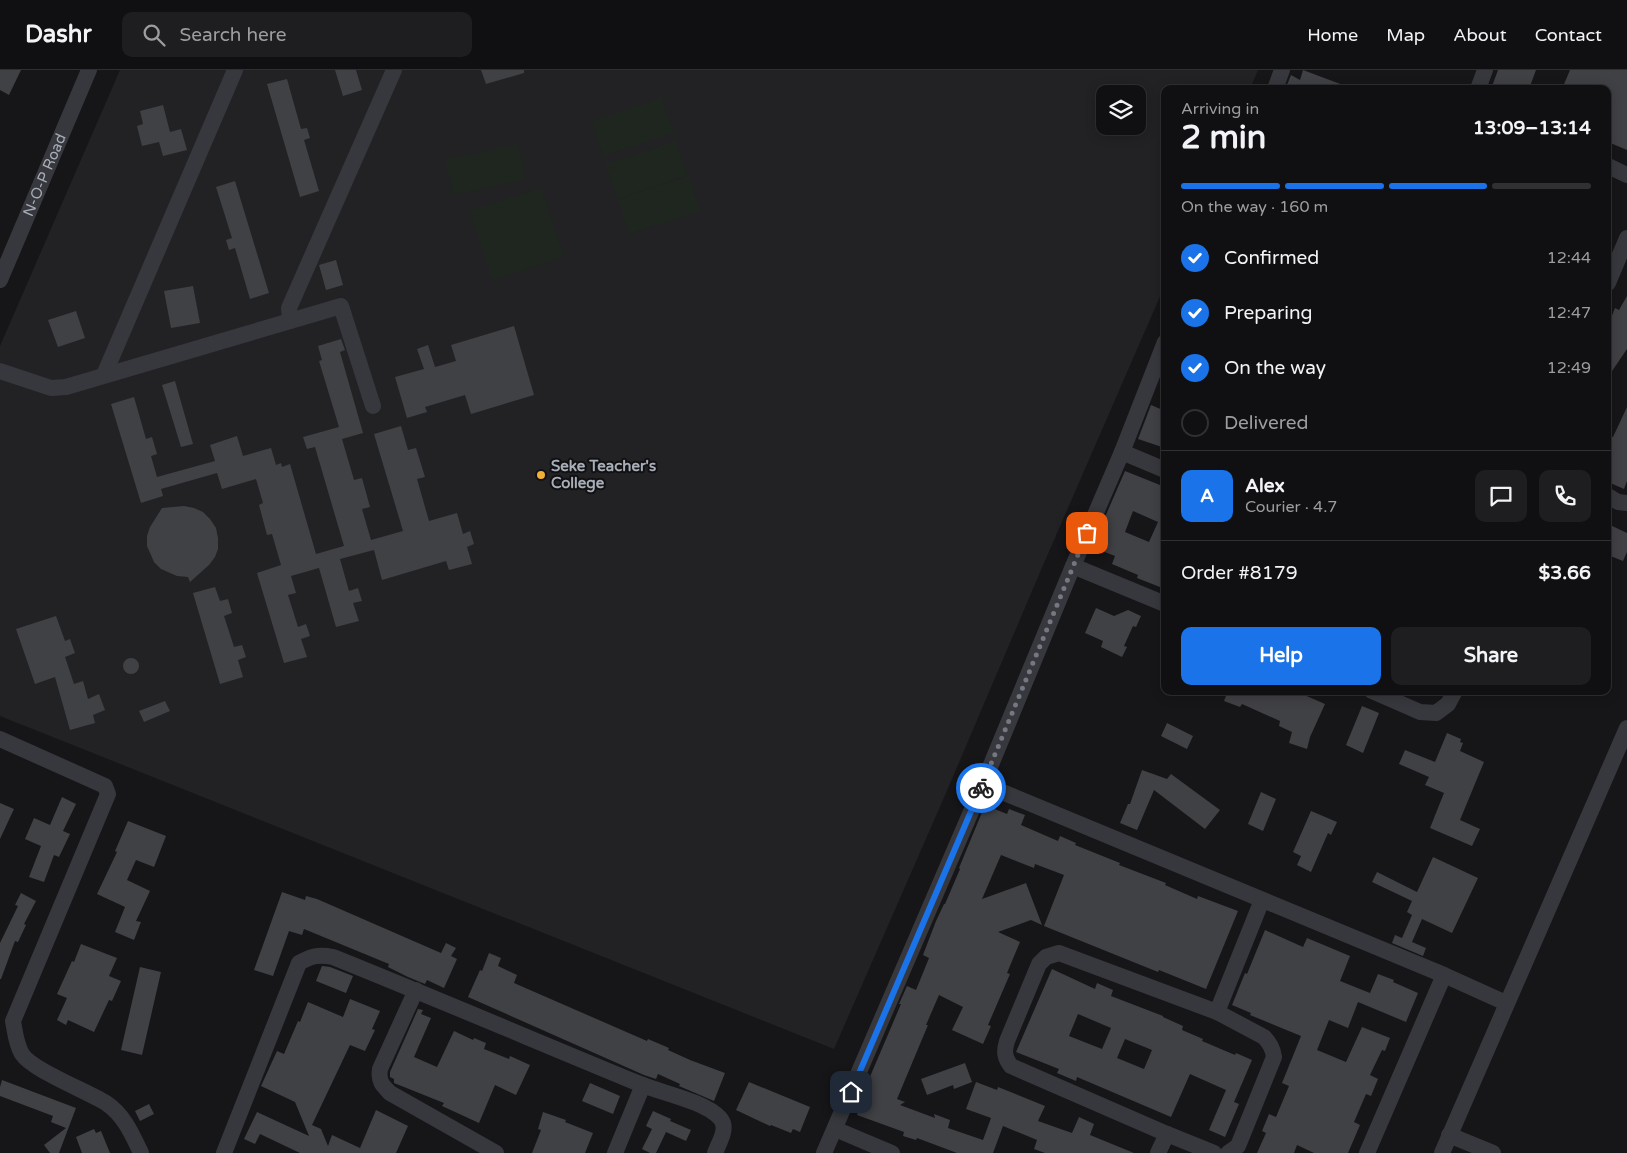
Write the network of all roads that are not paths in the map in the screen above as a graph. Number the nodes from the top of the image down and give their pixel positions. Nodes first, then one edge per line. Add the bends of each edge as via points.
1 (89, 70) edge
2 (235, 70) edge
3 (394, 70) edge
4 (1282, 70) edge
5 (1484, 70) edge
6 (1276, 85) edge
7 (1479, 85) edge
8 (1611, 167) edge
9 (1627, 175) edge
10 (1627, 238) edge
11 (1611, 276) edge
12 (0, 280) edge
13 (290, 321) junction
14 (1161, 352) edge
15 (0, 371) edge
16 (104, 375) junction
17 (373, 406) dead end
18 (1122, 452) junction
19 (1161, 468) edge
20 (1611, 498) edge
21 (1627, 503) edge
22 (1073, 566) junction
23 (1161, 602) edge
24 (1381, 695) edge
25 (1452, 695) edge
26 (1627, 728) edge
27 (0, 739) edge
28 (983, 784) junction
29 (1262, 900) junction
30 (1444, 975) junction
31 (416, 990) junction
32 (1506, 1003) junction
33 (1217, 1012) junction
34 (644, 1086) junction
35 (835, 1129) junction
36 (1167, 1134) junction
37 (1450, 1135) junction
38 (141, 1153) edge
39 (224, 1153) edge
40 (496, 1153) edge
41 (615, 1153) edge
42 (715, 1153) edge
43 (824, 1153) edge
44 (892, 1153) edge
45 (1158, 1153) edge
46 (1214, 1153) edge
47 (1228, 1153) edge
48 (1367, 1153) edge
49 (1442, 1153) edge
50 (1493, 1153) edge

1 - 12 street, N-O-P Road
2 - 16 street
3 - 13 street via 288,308
4 - 6 street
5 - 7 street
8 - 9 street
10 - 11 street
13 - 16 street
13 - 17 street via 341,306
14 - 18 street
15 - 16 street via 51,388 66,387
18 - 19 street
18 - 22 street
20 - 21 street
22 - 23 street
22 - 28 street
24 - 25 street via 1420,712 1436,713 1448,704
26 - 32 street
27 - 38 street via 105,786 108,794 13,1021 23,1056 107,1104 129,1127
28 - 29 street
28 - 35 street
29 - 30 street
29 - 33 street
30 - 32 street
30 - 48 street
31 - 34 street
31 - 39 street via 332,956 322,954 299,963
31 - 40 street via 380,1070 381,1085
32 - 37 street
33 - 36 street via 1059,953 1050,954 1039,964 1007,1041 1004,1052 1015,1068
33 - 47 street via 1264,1037 1273,1049 1274,1057 1238,1146
34 - 41 street
34 - 42 street via 711,1110 724,1123
35 - 43 street
35 - 44 street
36 - 45 street
36 - 46 street
37 - 49 street
37 - 50 street

